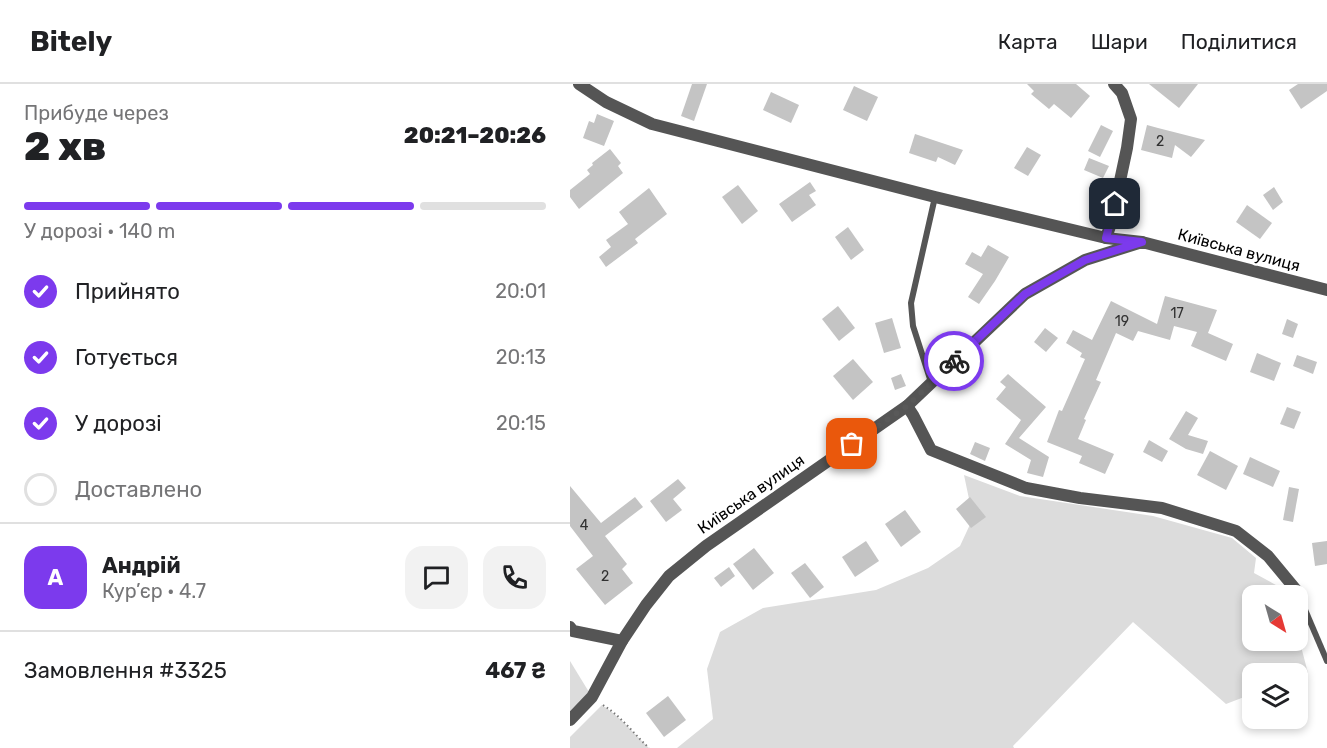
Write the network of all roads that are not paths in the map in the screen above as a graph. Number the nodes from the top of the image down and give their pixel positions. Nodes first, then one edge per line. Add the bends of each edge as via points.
1 (579, 84) edge
2 (1114, 84) edge
3 (935, 196) junction
4 (1106, 238) junction
5 (1142, 242) junction
6 (1327, 290) edge
7 (931, 383) junction
8 (907, 406) junction
9 (1292, 585) edge
10 (1308, 616) edge
11 (570, 627) edge
12 (622, 641) junction
13 (1327, 660) edge
14 (570, 720) edge

1 - 3 street, Київська вулиця via 652,124
2 - 4 street via 1122,93 1131,119
3 - 4 street, Київська вулиця
3 - 7 lane via 911,303 913,326
4 - 5 street, Київська вулиця
5 - 6 street, Київська вулиця
5 - 7 street, Київська вулиця via 1085,260 1025,294
7 - 8 street, Київська вулиця
8 - 9 street via 931,450 1026,488 1162,508 1236,531 1268,556
8 - 12 street, Київська вулиця via 669,576
10 - 13 lane
11 - 12 street via 573,631
12 - 14 street, Київська вулиця via 592,697

